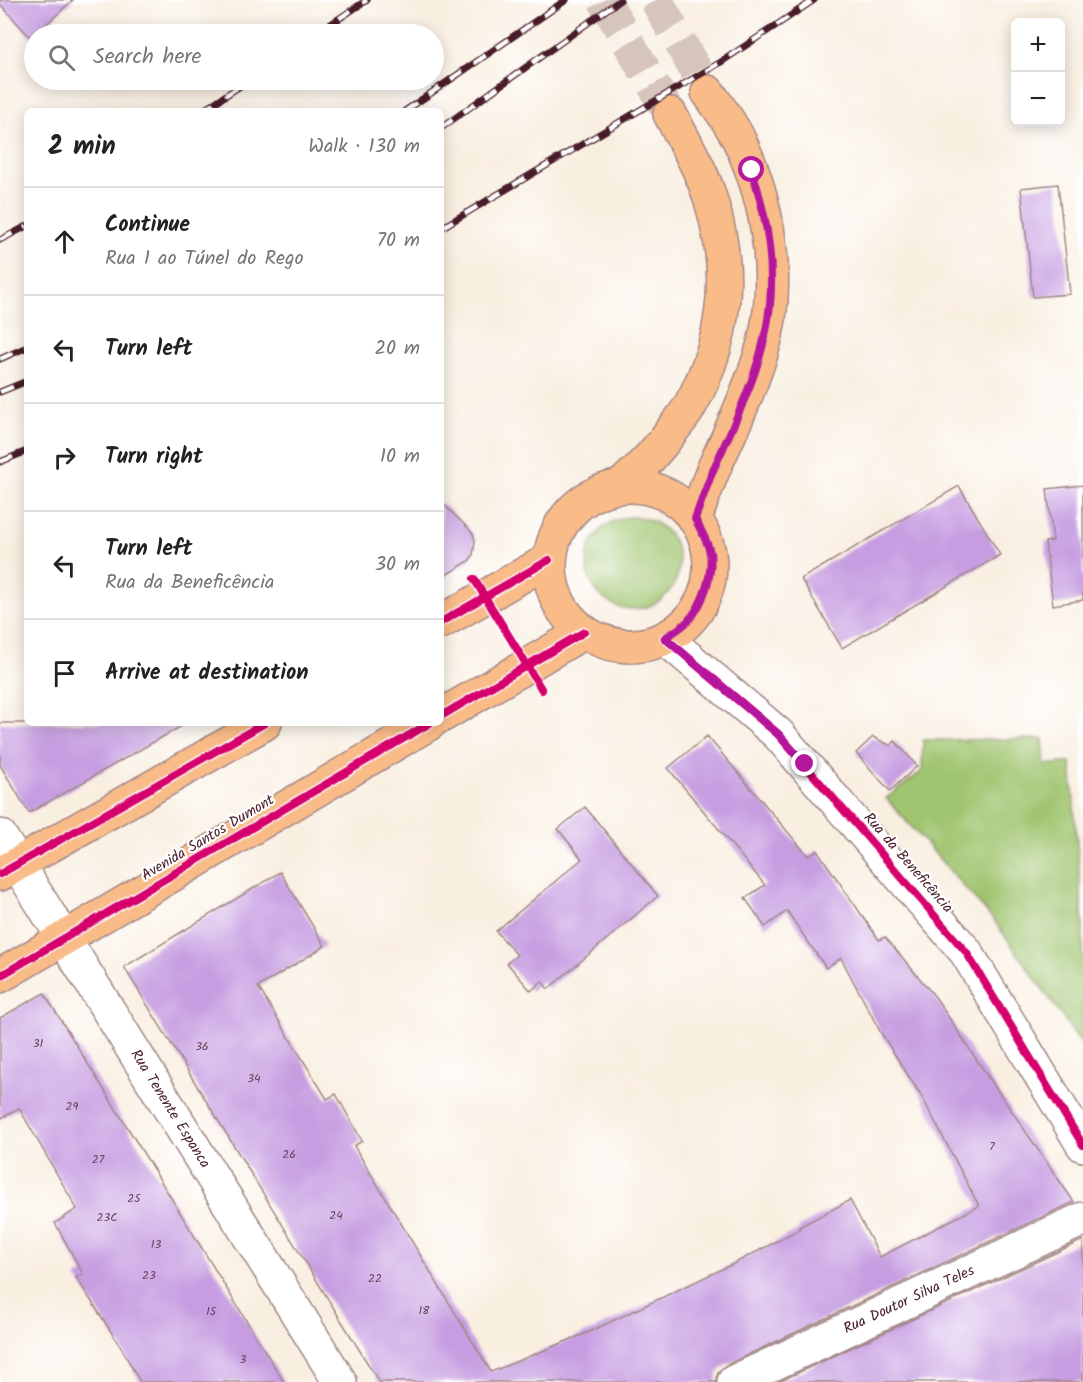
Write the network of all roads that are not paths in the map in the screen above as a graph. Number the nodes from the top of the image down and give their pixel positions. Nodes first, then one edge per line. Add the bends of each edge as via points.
1 (708, 92) tunnel mouth
2 (670, 114) tunnel mouth
3 (621, 486) junction
4 (695, 519) junction
5 (549, 560) junction
6 (444, 620) edge
7 (584, 632) junction
8 (665, 638) junction
9 (444, 714) edge
10 (260, 726) edge
11 (425, 726) edge
12 (0, 836) edge
13 (9, 869) edge
14 (64, 939) junction
15 (0, 976) edge
16 (1083, 1145) edge
17 (1083, 1219) edge
18 (340, 1382) edge
19 (734, 1382) edge

1 - 4 main road via 739,139 752,170 765,214 771,288 761,352
2 - 3 main road via 711,199 724,260 723,308 718,338 687,412 644,465
3 - 4 main road via 649,488 675,500
3 - 5 main road via 594,494 572,510 556,533
4 - 8 main road via 710,552 710,572 703,599 687,622
5 - 6 main road
5 - 7 main road via 552,588 564,613
7 - 8 main road via 610,644 638,646
7 - 9 main road
8 - 16 street, Rua da Beneficência via 778,734 966,952
10 - 13 main road
11 - 14 main road, Avenida Santos Dumont
12 - 13 street, Rua Tenente Espanca
13 - 14 street, Rua Tenente Espanca
14 - 15 main road, Avenida Santos Dumont
14 - 18 street, Rua Tenente Espanca
17 - 19 street, Rua Doutor Silva Teles

